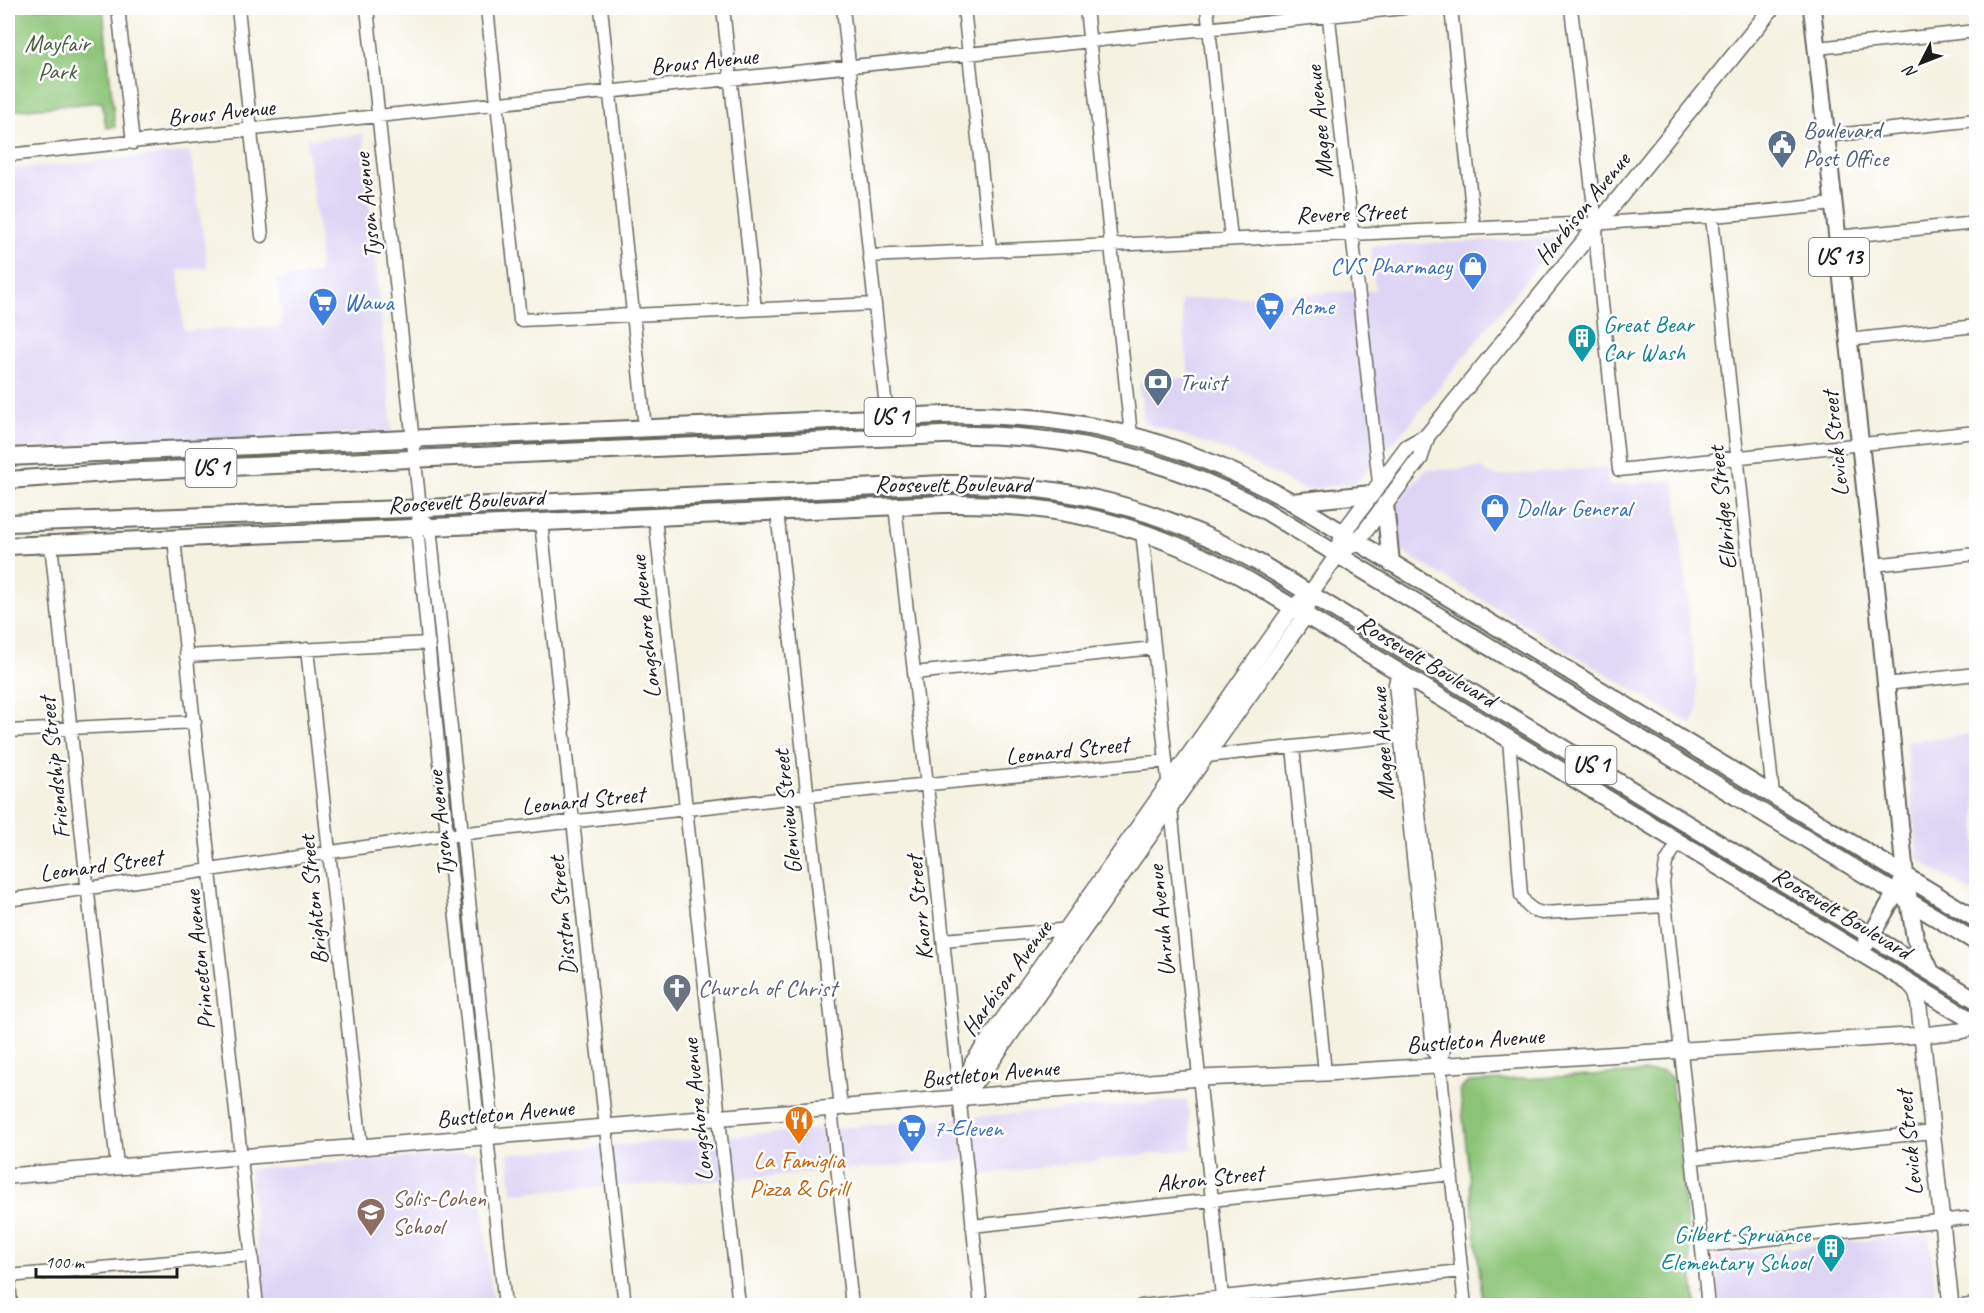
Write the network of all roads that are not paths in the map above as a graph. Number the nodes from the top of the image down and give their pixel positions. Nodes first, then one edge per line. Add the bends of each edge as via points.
1 (118, 8) edge
2 (238, 8) edge
3 (367, 8) edge
4 (487, 8) edge
5 (601, 8) edge
6 (723, 8) edge
7 (843, 8) edge
8 (964, 8) edge
9 (1086, 8) edge
10 (1207, 8) edge
11 (1404, 8) edge
12 (1451, 8) edge
13 (1571, 8) edge
14 (1772, 8) edge
15 (1812, 8) edge
16 (1329, 12) edge
17 (1209, 28) junction
18 (1977, 31) edge
19 (1089, 41) junction
20 (1817, 48) junction
21 (968, 54) junction
22 (849, 66) junction
23 (730, 79) junction
24 (609, 92) junction
25 (497, 104) junction
26 (378, 116) junction
27 (1977, 120) edge
28 (251, 130) junction
29 (1826, 135) junction
30 (132, 143) junction
31 (8, 155) edge
32 (1833, 204) junction
33 (1713, 217) junction
34 (1977, 223) edge
35 (1596, 225) junction
36 (1474, 228) junction
37 (1352, 234) junction
38 (262, 236) dead end
39 (1837, 237) junction
40 (1232, 239) junction
41 (1111, 245) junction
42 (990, 250) junction
43 (869, 256) junction
44 (874, 303) junction
45 (755, 309) junction
46 (633, 315) junction
47 (1977, 326) edge
48 (1848, 340) junction
49 (886, 417) junction
50 (645, 428) junction
51 (1977, 432) edge
52 (1131, 435) junction
53 (1427, 436) junction
54 (412, 439) junction
55 (1859, 444) junction
56 (8, 457) edge
57 (1738, 457) junction
58 (415, 459) junction
59 (8, 480) edge
60 (1375, 489) junction
61 (1292, 502) junction
62 (1385, 504) junction
63 (895, 506) junction
64 (420, 508) junction
65 (777, 511) junction
66 (304, 513) junction
67 (655, 517) junction
68 (541, 522) junction
69 (8, 523) edge
70 (423, 527) junction
71 (1142, 531) junction
72 (1343, 533) junction
73 (174, 539) junction
74 (1357, 542) junction
75 (51, 544) junction
76 (8, 546) edge
77 (1338, 554) junction
78 (1977, 554) edge
79 (1391, 563) junction
80 (1874, 565) junction
81 (1310, 594) junction
82 (1466, 608) junction
83 (1299, 611) junction
84 (429, 643) junction
85 (1154, 648) junction
86 (307, 650) junction
87 (186, 656) junction
88 (1529, 670) junction
89 (1398, 671) junction
90 (914, 673) junction
91 (1977, 674) edge
92 (439, 675) junction
93 (1886, 684) junction
94 (195, 722) junction
95 (72, 728) junction
96 (8, 731) edge
97 (1405, 735) junction
98 (1509, 738) junction
99 (1293, 747) junction
100 (1659, 749) junction
101 (1206, 756) junction
102 (1166, 761) junction
103 (1743, 777) junction
104 (1168, 784) junction
105 (927, 785) junction
106 (1773, 795) junction
107 (807, 796) junction
108 (1603, 796) junction
109 (1170, 806) junction
110 (685, 810) junction
111 (1677, 818) junction
112 (574, 823) junction
113 (462, 834) junction
114 (447, 835) junction
115 (1678, 842) junction
116 (329, 852) junction
117 (210, 870) junction
118 (1905, 875) junction
119 (88, 889) junction
120 (1904, 898) junction
121 (8, 900) edge
122 (1665, 906) junction
123 (1977, 919) edge
124 (1084, 928) junction
125 (1068, 929) junction
126 (1871, 936) junction
127 (944, 940) junction
128 (1977, 942) edge
129 (1861, 953) junction
130 (1931, 973) junction
131 (1906, 980) junction
132 (1977, 1000) edge
133 (1977, 1025) edge
134 (1922, 1035) junction
135 (1681, 1049) junction
136 (1440, 1065) junction
137 (1325, 1073) junction
138 (1199, 1078) junction
139 (960, 1098) junction
140 (836, 1108) junction
141 (719, 1117) junction
142 (606, 1126) junction
143 (1932, 1132) junction
144 (487, 1137) junction
145 (361, 1147) junction
146 (242, 1156) junction
147 (1693, 1158) junction
148 (117, 1166) junction
149 (1452, 1174) junction
150 (8, 1176) edge
151 (1213, 1199) junction
152 (1977, 1217) edge
153 (1942, 1220) junction
154 (972, 1226) junction
155 (1702, 1246) junction
156 (252, 1256) junction
157 (8, 1269) edge
158 (1461, 1271) junction
159 (8, 1276) edge
160 (1223, 1301) edge
161 (1977, 1304) edge
162 (12, 1305) edge
163 (257, 1305) edge
164 (505, 1305) edge
165 (625, 1305) edge
166 (739, 1305) edge
167 (852, 1305) edge
168 (981, 1305) edge
169 (1141, 1305) edge
170 (1465, 1305) edge
171 (1708, 1305) edge
172 (1950, 1305) edge
173 (1963, 1305) edge

1 - 30 street
2 - 28 street
3 - 26 street, Tyson Avenue
4 - 25 street
5 - 24 street
6 - 23 street
7 - 22 street
8 - 21 street
9 - 19 street
10 - 17 street
11 - 16 street, Brous Avenue
12 - 36 street
13 - 35 street
14 - 35 main road, Harbison Avenue
15 - 20 highway, Levick Street / US 13
16 - 17 street, Brous Avenue
16 - 37 street, Magee Avenue
17 - 19 street, Brous Avenue
17 - 40 street
18 - 20 street
19 - 21 street, Brous Avenue
19 - 41 street
20 - 29 highway, Levick Street / US 13
21 - 22 street, Brous Avenue
21 - 42 street
22 - 23 street, Brous Avenue
22 - 43 street
23 - 24 street, Brous Avenue
23 - 45 street
24 - 25 street, Brous Avenue
24 - 46 street
25 - 26 street, Brous Avenue
25 - 46 street via 520,320
26 - 28 street, Brous Avenue
26 - 54 street, Tyson Avenue
27 - 29 street
28 - 30 street, Brous Avenue
28 - 38 street
29 - 32 highway, Levick Street / US 13
30 - 31 street, Brous Avenue
32 - 33 street, Revere Street
32 - 39 highway, Levick Street / US 13
33 - 35 street, Revere Street
33 - 57 street, Elbridge Street
34 - 39 street
35 - 36 street, Revere Street
35 - 53 main road, Harbison Avenue
35 - 57 street via 1619,470
36 - 37 street, Revere Street
37 - 40 street, Revere Street
37 - 60 street, Magee Avenue
39 - 48 highway, Levick Street / US 13
40 - 41 street, Revere Street
41 - 42 street, Revere Street
41 - 52 street
42 - 43 street, Revere Street
43 - 44 street
44 - 45 street
44 - 49 street
45 - 46 street
46 - 50 street
47 - 48 street
48 - 55 highway, Levick Street / US 13
49 - 50 highway, US 1
49 - 52 highway, US 1 via 1020,416
50 - 54 highway, US 1
51 - 55 street
52 - 61 highway, US 1 via 1212,462
53 - 60 main road, Harbison Avenue via 1407,447
53 - 62 main road, Harbison Avenue via 1420,458
54 - 56 highway, US 1
54 - 58 street, Tyson Avenue
55 - 57 street
55 - 80 highway, Levick Street / US 13
57 - 106 street, Elbridge Street
58 - 59 highway, Roosevelt Boulevard / US 1
58 - 64 street, Tyson Avenue
58 - 77 highway, Roosevelt Boulevard / US 1 via 942,435 1019,436 1093,446 1183,472 1257,506
60 - 61 highway
60 - 72 main road, Harbison Avenue
61 - 72 highway, US 1
62 - 74 main road, Harbison Avenue
62 - 79 highway
63 - 65 highway, Roosevelt Boulevard / US 1
63 - 71 highway, Roosevelt Boulevard / US 1 via 1014,505 1080,514
63 - 90 street, Knorr Street
64 - 66 highway, Roosevelt Boulevard / US 1
64 - 70 street, Tyson Avenue
64 - 81 highway, Roosevelt Boulevard / US 1 via 944,484 1015,485 1083,495 1166,519 1231,548
65 - 67 highway, Roosevelt Boulevard / US 1
65 - 107 street, Glenview Street
66 - 69 highway, Roosevelt Boulevard / US 1
66 - 73 highway
67 - 68 highway, Roosevelt Boulevard / US 1
67 - 110 street, Longshore Avenue
68 - 70 highway, Roosevelt Boulevard / US 1
68 - 112 street, Disston Street
70 - 73 highway, Roosevelt Boulevard / US 1
70 - 84 street, Tyson Avenue
70 - 92 street, Tyson Avenue
71 - 83 highway, Roosevelt Boulevard / US 1 via 1211,560
71 - 85 street, Unruh Avenue
72 - 74 highway, US 1
72 - 77 main road, Harbison Avenue
73 - 75 highway, Roosevelt Boulevard / US 1
73 - 87 street, Princeton Avenue
74 - 77 main road, Harbison Avenue
74 - 79 highway, US 1
75 - 76 highway, Roosevelt Boulevard / US 1
75 - 95 street, Friendship Street
77 - 81 main road, Harbison Avenue
77 - 88 highway, Roosevelt Boulevard / US 1
78 - 80 street
79 - 82 highway, US 1
80 - 93 highway, Levick Street / US 13
81 - 83 main road, Harbison Avenue
81 - 111 highway, Roosevelt Boulevard / US 1
82 - 88 highway
82 - 103 highway, US 1
83 - 89 highway, Roosevelt Boulevard / US 1
83 - 101 main road, Harbison Avenue
83 - 104 main road, Harbison Avenue
84 - 86 street
84 - 92 street, Tyson Avenue
85 - 90 street
85 - 102 street, Unruh Avenue
86 - 87 street
86 - 116 street, Brighton Street
87 - 94 street, Princeton Avenue
88 - 100 highway, Roosevelt Boulevard / US 1
89 - 97 street, Magee Avenue via 1395,684
89 - 98 highway, Roosevelt Boulevard / US 1
90 - 105 street, Knorr Street
91 - 93 street
92 - 113 street, Tyson Avenue
92 - 114 street, Tyson Avenue
93 - 118 highway, Levick Street / US 13
94 - 95 street
94 - 117 street, Princeton Avenue
95 - 96 street
95 - 119 street, Friendship Street
97 - 99 street
97 - 136 street, Magee Avenue via 1433,1049
98 - 108 highway, Roosevelt Boulevard / US 1
98 - 122 street via 1521,895 1526,905 1542,914
99 - 101 street
99 - 137 street
100 - 103 highway
100 - 120 highway, Roosevelt Boulevard / US 1
101 - 109 main road, Harbison Avenue
102 - 104 street, Unruh Avenue
102 - 105 street, Leonard Street
103 - 106 highway, US 1
104 - 109 street, Unruh Avenue
104 - 125 main road, Harbison Avenue
105 - 107 street, Leonard Street
105 - 127 street, Knorr Street
106 - 118 highway, US 1
107 - 110 street, Leonard Street
107 - 140 street, Glenview Street
108 - 111 highway
108 - 115 highway, Roosevelt Boulevard / US 1
109 - 124 main road, Harbison Avenue
109 - 138 street, Unruh Avenue
110 - 112 street, Leonard Street
110 - 141 street, Longshore Avenue
111 - 126 highway, Roosevelt Boulevard / US 1
112 - 113 street, Leonard Street
112 - 142 street, Disston Street
113 - 114 street, Leonard Street
113 - 144 street, Tyson Avenue via 491,1111
114 - 116 street, Leonard Street
114 - 144 street, Tyson Avenue via 477,1112
115 - 122 street via 1664,869
115 - 129 highway, Roosevelt Boulevard / US 1
116 - 117 street, Leonard Street
116 - 145 street, Brighton Street
117 - 119 street, Leonard Street
117 - 146 street, Princeton Avenue
118 - 120 highway, Levick Street / US 13
118 - 123 highway, US 1
119 - 121 street, Leonard Street
119 - 148 street, Friendship Street
120 - 126 highway, Levick Street / US 13
120 - 128 highway, Roosevelt Boulevard / US 1
120 - 130 highway
122 - 135 street
124 - 125 street
124 - 139 main road, Harbison Avenue via 984,1071
125 - 127 street
125 - 139 main road, Harbison Avenue via 973,1062
126 - 129 highway, Levick Street / US 13
126 - 130 highway, Roosevelt Boulevard / US 1
127 - 139 street, Knorr Street
129 - 131 highway, Roosevelt Boulevard / US 1
130 - 132 highway, Roosevelt Boulevard / US 1
131 - 133 highway, Roosevelt Boulevard / US 1
131 - 134 main road, Levick Street via 1917,994
133 - 134 main road, Bustleton Avenue
134 - 135 main road, Bustleton Avenue
134 - 143 main road, Levick Street
135 - 136 main road, Bustleton Avenue
135 - 147 street
136 - 137 main road, Bustleton Avenue
136 - 149 street, Magee Avenue
137 - 138 main road, Bustleton Avenue
138 - 139 main road, Bustleton Avenue
138 - 151 street, Unruh Avenue
139 - 140 main road, Bustleton Avenue
139 - 154 street, Knorr Street
140 - 141 main road, Bustleton Avenue
140 - 167 street, Glenview Street
141 - 142 main road, Bustleton Avenue
141 - 166 street, Longshore Avenue
142 - 144 main road, Bustleton Avenue
142 - 165 street, Disston Street
143 - 147 street
143 - 153 main road, Levick Street
144 - 145 main road, Bustleton Avenue
144 - 164 street, Tyson Avenue
145 - 146 main road, Bustleton Avenue
146 - 148 main road, Bustleton Avenue
146 - 156 street, Princeton Avenue
147 - 155 street
148 - 150 main road, Bustleton Avenue
149 - 151 street, Akron Street
149 - 158 street, Magee Avenue
151 - 154 street, Akron Street
151 - 160 street, Unruh Avenue
152 - 153 street
153 - 155 street
153 - 172 main road, Levick Street
154 - 168 street, Knorr Street
155 - 171 street
156 - 159 street
156 - 163 street, Princeton Avenue
157 - 159 street
158 - 160 street
158 - 170 street, Magee Avenue
159 - 162 street
160 - 169 street
161 - 173 street

